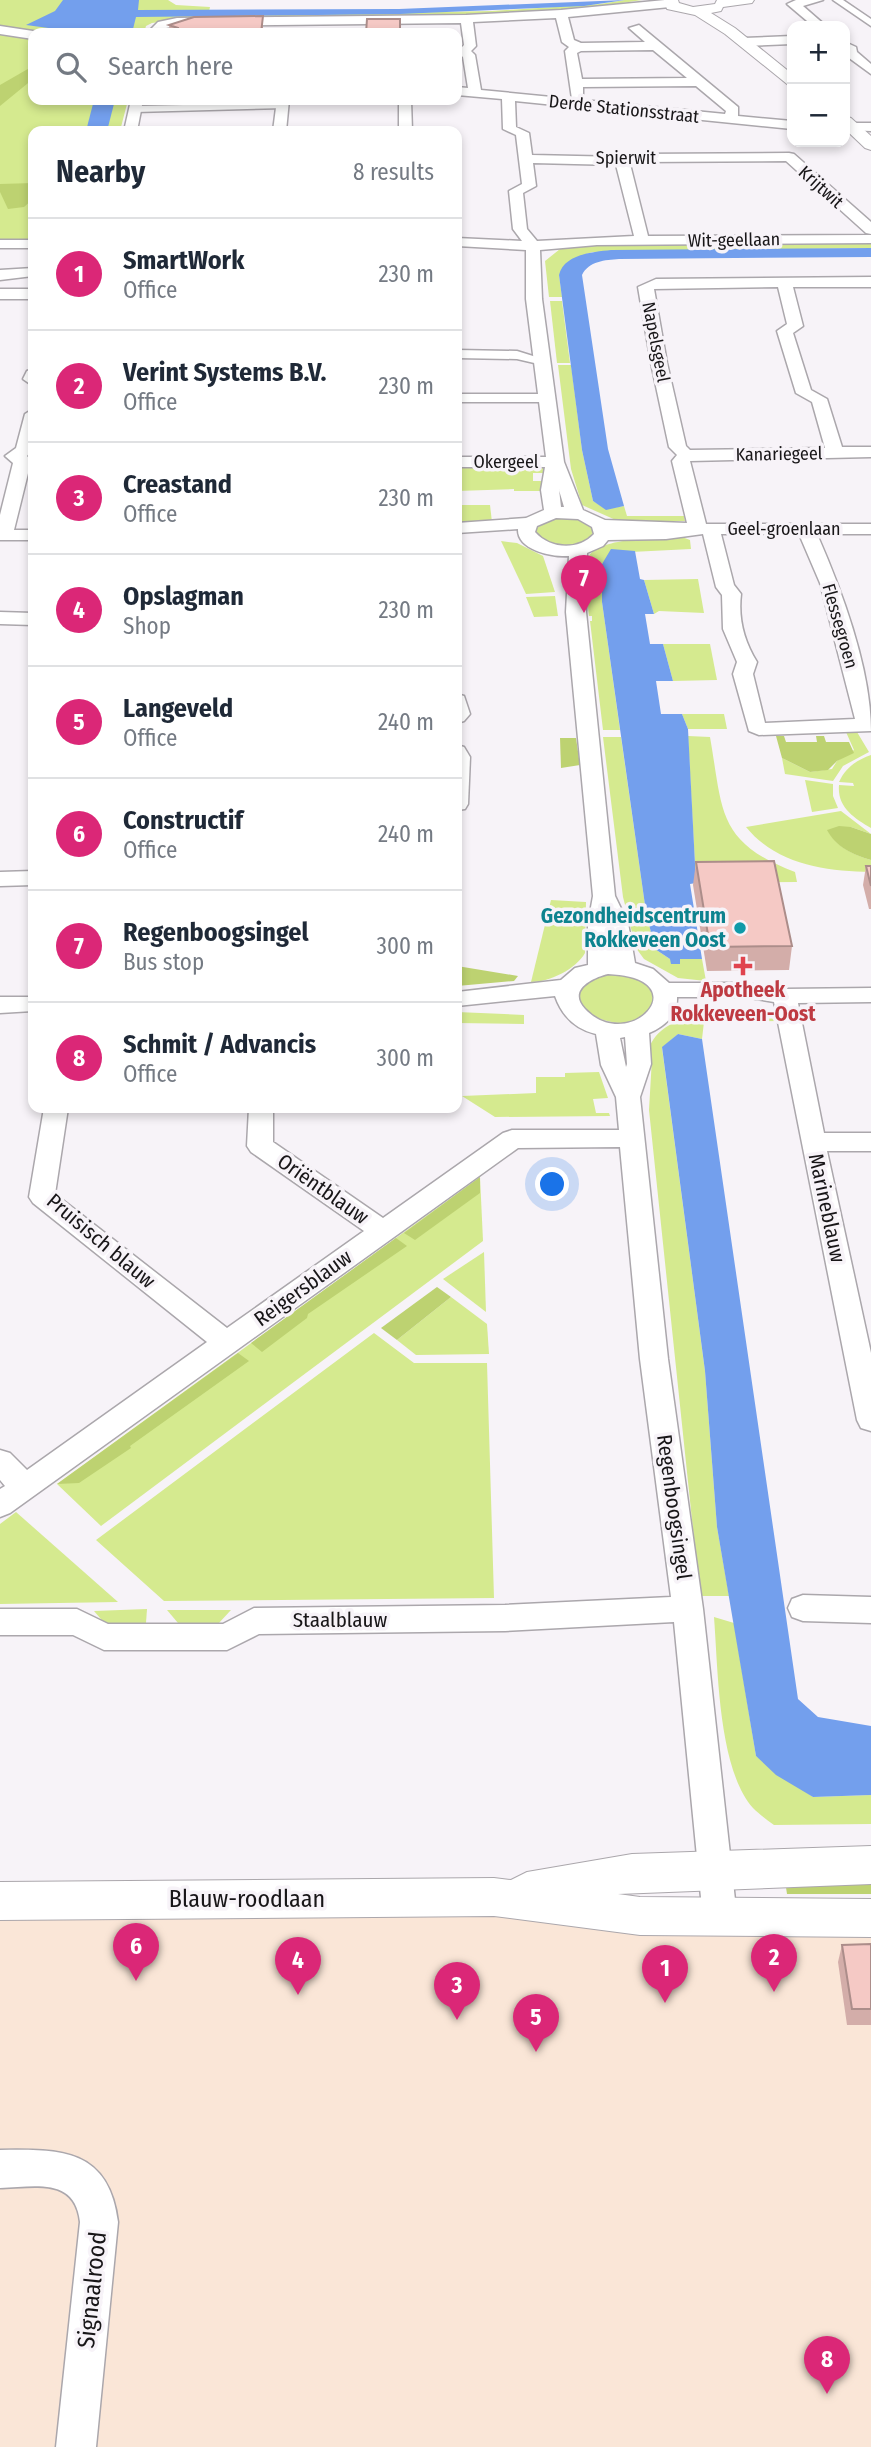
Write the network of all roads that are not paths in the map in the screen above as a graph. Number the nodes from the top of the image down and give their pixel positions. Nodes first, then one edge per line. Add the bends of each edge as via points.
1 (747, 0) edge
2 (817, 0) edge
3 (836, 0) edge
4 (672, 4) edge
5 (712, 6) edge
6 (561, 14) junction
7 (466, 19) junction
8 (814, 21) edge
9 (871, 23) edge
10 (163, 28) edge
11 (635, 28) dead end
12 (0, 30) edge
13 (28, 34) edge
14 (787, 40) edge
15 (744, 42) junction
16 (656, 46) junction
17 (579, 47) junction
18 (850, 48) edge
19 (871, 49) edge
20 (850, 53) edge
21 (871, 70) edge
22 (787, 77) edge
23 (701, 82) junction
24 (575, 83) junction
25 (462, 92) edge
26 (475, 93) junction
27 (511, 96) junction
28 (579, 104) junction
29 (136, 105) edge
30 (283, 105) edge
31 (405, 105) edge
32 (850, 124) edge
33 (131, 126) edge
34 (281, 126) edge
35 (406, 126) edge
36 (787, 126) edge
37 (850, 126) edge
38 (871, 127) edge
39 (723, 135) junction
40 (871, 145) edge
41 (527, 159) junction
42 (622, 161) junction
43 (871, 230) edge
44 (871, 239) edge
45 (528, 241) junction
46 (642, 241) junction
47 (462, 242) edge
48 (0, 244) edge
49 (28, 244) edge
50 (28, 272) edge
51 (0, 275) edge
52 (871, 282) edge
53 (784, 283) junction
54 (0, 294) edge
55 (28, 294) edge
56 (462, 354) edge
57 (543, 361) junction
58 (462, 398) edge
59 (548, 398) junction
60 (28, 435) edge
61 (871, 452) edge
62 (835, 453) junction
63 (686, 454) junction
64 (462, 462) edge
65 (555, 462) junction
66 (553, 513) junction
67 (575, 513) junction
68 (462, 528) edge
69 (705, 529) junction
70 (806, 529) junction
71 (871, 529) edge
72 (529, 530) junction
73 (602, 530) junction
74 (462, 534) edge
75 (2, 535) edge
76 (28, 535) edge
77 (555, 550) junction
78 (578, 550) junction
79 (576, 612) junction
80 (0, 618) edge
81 (28, 618) edge
82 (869, 725) edge
83 (28, 878) edge
84 (0, 879) edge
85 (604, 897) junction
86 (600, 968) junction
87 (624, 968) junction
88 (871, 995) edge
89 (785, 996) junction
90 (569, 998) junction
91 (664, 998) junction
92 (463, 999) edge
93 (28, 1004) edge
94 (0, 1005) edge
95 (637, 1028) junction
96 (607, 1030) junction
97 (628, 1097) junction
98 (55, 1113) edge
99 (261, 1113) edge
100 (633, 1138) junction
101 (813, 1142) junction
102 (871, 1142) edge
103 (382, 1231) junction
104 (227, 1343) junction
105 (871, 1420) edge
106 (0, 1461) edge
107 (24, 1487) junction
108 (0, 1504) edge
109 (803, 1608) dead end
110 (688, 1609) junction
111 (871, 1610) edge
112 (0, 1622) edge
113 (871, 1866) edge
114 (714, 1868) junction
115 (494, 1897) junction
116 (0, 1901) edge
117 (720, 1918) junction
118 (871, 1918) edge
119 (0, 2169) edge
120 (76, 2447) edge

1 - 5 street
2 - 8 street via 793,4
3 - 9 street
4 - 5 street
4 - 6 street
5 - 15 street via 730,32
6 - 7 street
6 - 17 street via 568,42
7 - 10 street via 219,16
7 - 26 street via 470,46 462,51 469,55
11 - 16 street
12 - 13 street
14 - 15 street
15 - 22 street
16 - 17 street
16 - 23 street
17 - 24 street via 571,51
18 - 19 street
20 - 21 street
23 - 24 street
23 - 39 street via 733,110
24 - 28 street
25 - 26 street, Derde Stationsstraat
26 - 27 street, Derde Stationsstraat
27 - 28 street, Derde Stationsstraat
27 - 41 street via 510,129 522,133
28 - 39 street, Derde Stationsstraat
29 - 33 street
30 - 34 street
31 - 35 street
32 - 38 street
36 - 39 street, Derde Stationsstraat
37 - 40 street
39 - 42 street, Spierwit
39 - 43 street, Krijtwit via 789,157
41 - 42 street, Spierwit
41 - 45 street via 529,186 516,191 520,229
42 - 46 street
44 - 46 street, Wit-geellaan
45 - 46 street, Wit-geellaan
45 - 47 street, Wit-geellaan via 496,246
45 - 57 street
48 - 49 street
50 - 51 street
52 - 53 street, Napelsgeel
53 - 62 street via 795,326 785,331 804,393 819,399
53 - 63 street, Napelsgeel via 646,286 678,447
54 - 55 street
56 - 57 street via 517,355
57 - 59 street
58 - 59 street
59 - 65 street
60 - 75 street via 24,451 14,456 22,461
61 - 62 street, Kanariegeel
62 - 63 street, Kanariegeel
63 - 69 street, Napelsgeel via 681,461
64 - 65 street, Okergeel
65 - 66 street via 550,490
65 - 67 street
66 - 67 street
66 - 72 street
67 - 73 street via 590,518
68 - 72 street
69 - 70 street, Geel-groenlaan
69 - 73 street, Geel-groenlaan via 666,534
69 - 82 street, Napelsgeel via 725,587 732,594 729,607 738,649 747,662 743,674 755,727
70 - 71 street, Geel-groenlaan
70 - 82 street, Flessegroen via 829,583
72 - 74 street
72 - 77 street via 538,545
73 - 78 street via 597,542
75 - 76 street
77 - 78 street
77 - 79 street via 562,584
78 - 79 street
79 - 85 street
80 - 81 street
83 - 84 street
85 - 86 street
85 - 87 street via 617,923
86 - 87 street
86 - 90 street via 581,975
87 - 91 street via 648,976
88 - 89 street
89 - 91 street via 749,1003
89 - 101 street, Marineblauw
90 - 92 street via 533,1007
90 - 96 street via 578,1018
91 - 95 street via 656,1020
93 - 94 street
95 - 96 street
95 - 97 street, Regenboogsingel via 639,1064
96 - 97 street, Regenboogsingel via 613,1065
97 - 100 street, Regenboogsingel
98 - 104 street, Pruisisch blauw via 42,1197
99 - 103 street, Oriëntblauw via 260,1146
100 - 103 street, Reigersblauw via 512,1139
100 - 110 street, Regenboogsingel via 654,1359
101 - 102 street
101 - 105 street, Marineblauw
103 - 104 street, Reigersblauw
104 - 107 street, Reigersblauw
106 - 107 street
107 - 108 street
109 - 111 street
110 - 112 street, Staalblauw via 505,1618 254,1621 227,1637 104,1637 76,1622
110 - 114 street, Regenboogsingel
113 - 114 street, Blauw-roodlaan
114 - 115 street, Blauw-roodlaan via 632,1872
114 - 117 street, Regenboogsingel
115 - 116 street, Blauw-roodlaan
115 - 117 street, Blauw-roodlaan via 640,1916
117 - 118 street, Blauw-roodlaan
119 - 120 street, Signaalrood via 50,2169 79,2177 93,2194 99,2222

